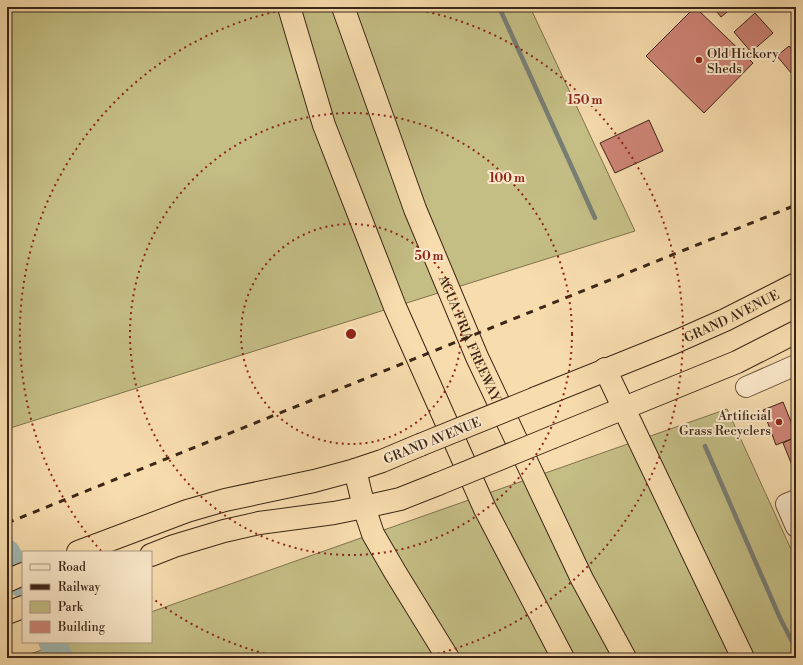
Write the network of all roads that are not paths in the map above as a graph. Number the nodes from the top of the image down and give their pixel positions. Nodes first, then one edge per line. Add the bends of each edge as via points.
1 (289, 7) edge
2 (343, 7) edge
3 (796, 284) edge
4 (796, 332) edge
5 (796, 366) edge
6 (605, 369) junction
7 (746, 387) dead end
8 (623, 408) junction
9 (355, 470) junction
10 (796, 500) edge
11 (364, 507) junction
12 (796, 527) edge
13 (81, 551) edge
14 (152, 555) edge
15 (22, 574) edge
16 (7, 581) edge
17 (22, 607) edge
18 (7, 614) edge
19 (448, 658) edge
20 (563, 658) edge
21 (625, 658) edge
22 (743, 658) edge

1 - 20 highway via 324,125 395,307 485,509
2 - 21 highway, AGUA FRIA FREEWAY via 415,209 478,357 582,579
3 - 6 highway, GRAND AVENUE via 725,320
4 - 8 highway via 736,362
5 - 7 street
6 - 8 highway
6 - 9 highway, GRAND AVENUE, bridge
8 - 11 highway, bridge via 400,499
8 - 22 highway
9 - 11 highway
9 - 13 highway, GRAND AVENUE via 187,511
10 - 12 street via 786,504
11 - 14 highway via 241,527 202,537
11 - 19 highway via 373,534
15 - 16 highway
17 - 18 highway

